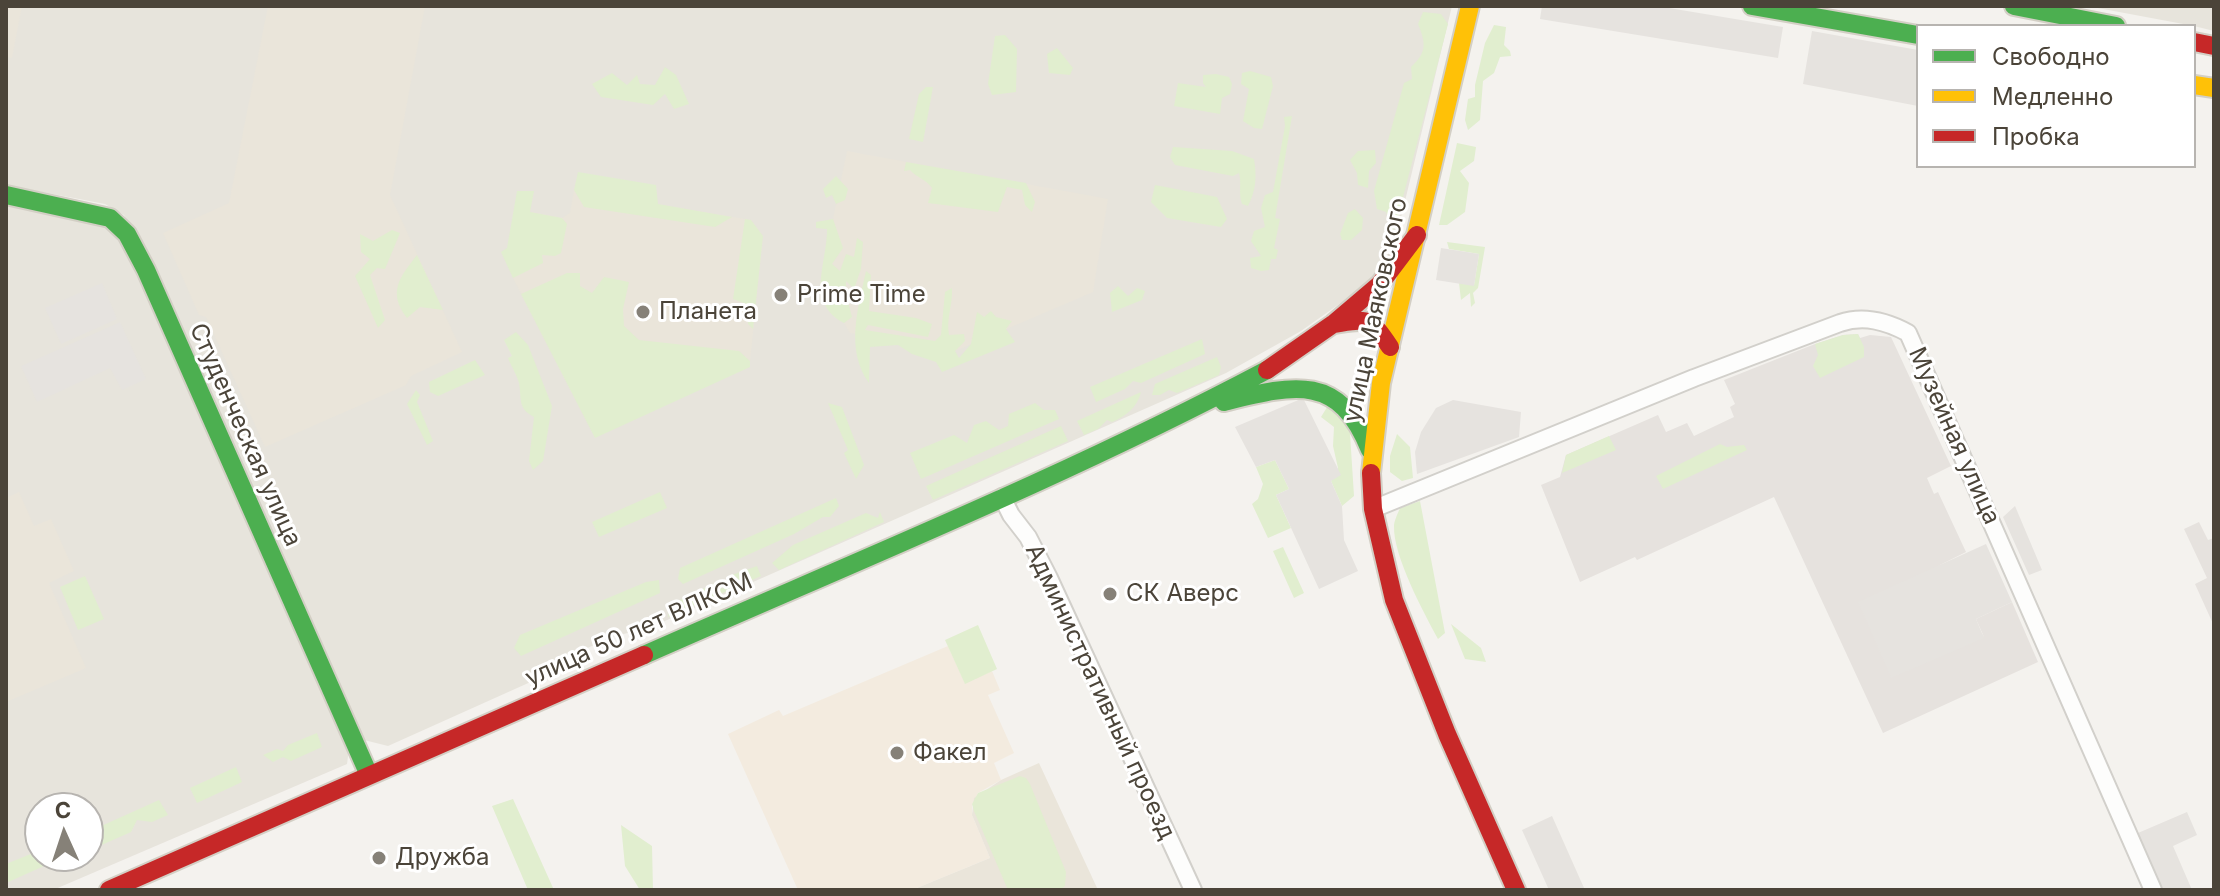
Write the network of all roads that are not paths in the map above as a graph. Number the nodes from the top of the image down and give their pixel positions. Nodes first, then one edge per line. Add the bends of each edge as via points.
1 (1470, 6) edge
2 (1752, 6) edge
3 (2014, 6) edge
4 (2106, 24) edge
5 (1916, 35) edge
6 (6, 195) edge
7 (1417, 235) junction
8 (1333, 324) junction
9 (1390, 347) junction
10 (1187, 412) junction
11 (1370, 450) junction
12 (1002, 497) junction
13 (1373, 509) junction
14 (369, 775) junction
15 (109, 890) edge
16 (1193, 890) edge
17 (1516, 890) edge
18 (2153, 890) edge

1 - 7 main road, улица Маяковского
2 - 5 main road
3 - 4 main road
6 - 14 main road, Студенческая улица via 110,218 127,234
7 - 8 main road, улица 50 лет ВЛКСМ via 1380,284
7 - 9 main road, улица Маяковского
8 - 9 main road via 1375,324
8 - 10 main road, улица 50 лет ВЛКСМ via 1272,367
9 - 11 main road, улица Маяковского
10 - 11 main road, улица 50 лет ВЛКСМ via 1276,389 1311,389 1349,410 1365,430
10 - 12 main road, улица 50 лет ВЛКСМ
11 - 13 main road, улица Маяковского
12 - 14 main road, улица 50 лет ВЛКСМ
12 - 16 street, Административный проезд via 1049,578
13 - 17 main road, улица Маяковского via 1394,600
13 - 18 street, Музейная улица via 1840,323 1868,319 1892,324 1908,333
14 - 15 main road, улица 50 лет ВЛКСМ

